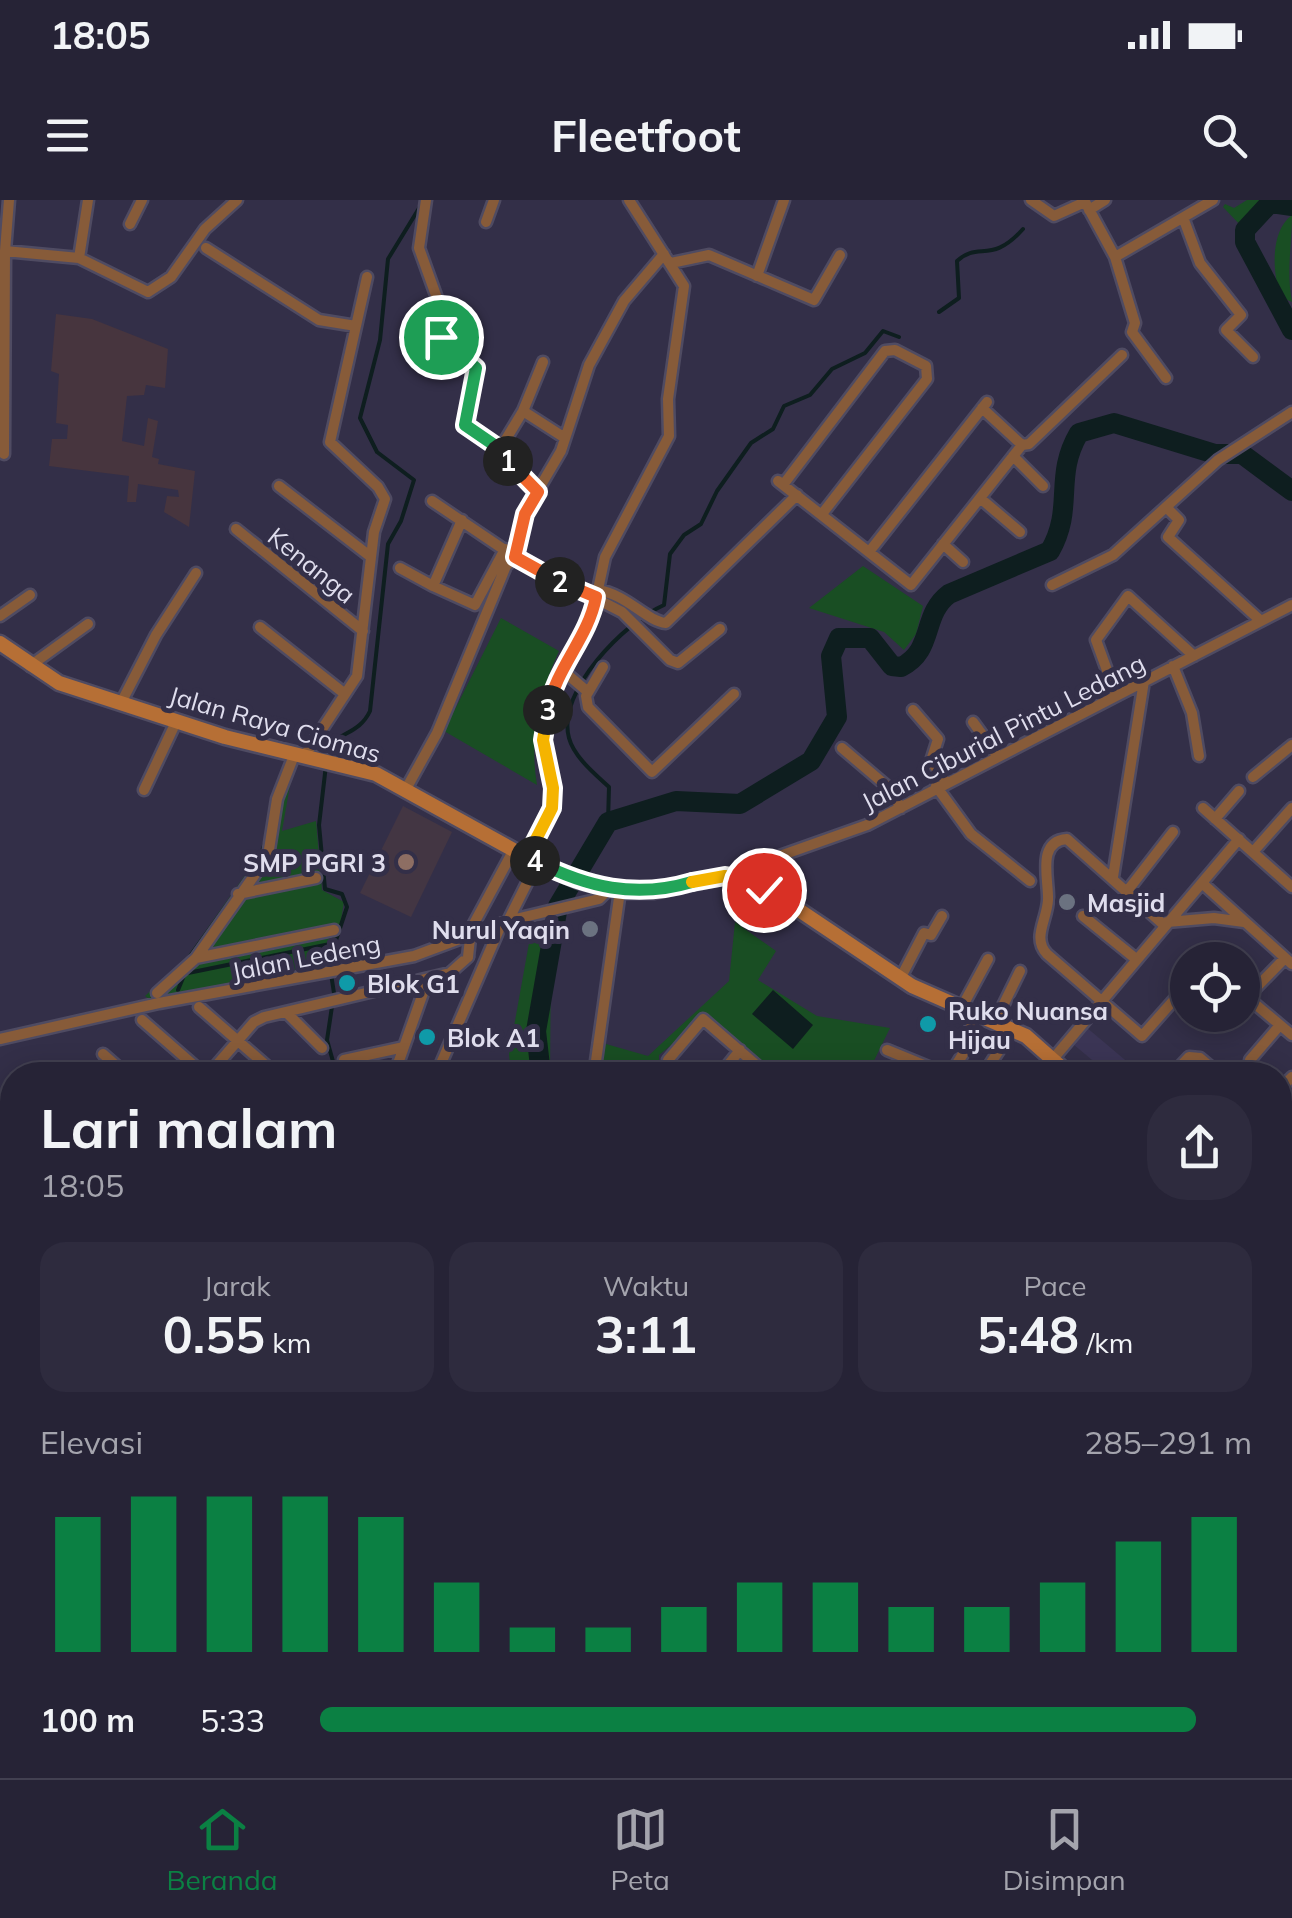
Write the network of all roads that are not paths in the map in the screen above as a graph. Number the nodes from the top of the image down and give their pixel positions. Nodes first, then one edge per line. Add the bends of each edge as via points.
1 (9, 200) edge
2 (88, 200) edge
3 (142, 200) edge
4 (238, 200) edge
5 (426, 200) edge
6 (494, 200) edge
7 (629, 200) edge
8 (784, 200) edge
9 (1031, 200) edge
10 (1105, 200) edge
11 (1214, 200) edge
12 (1086, 204) edge
13 (1184, 220) junction
14 (486, 222) dead end
15 (130, 224) dead end
16 (206, 248) dead end
17 (5, 250) junction
18 (840, 255) dead end
19 (1115, 257) junction
20 (78, 258) junction
21 (668, 258) junction
22 (757, 276) junction
23 (367, 277) dead end
24 (356, 326) junction
25 (1122, 355) dead end
26 (1254, 356) dead end
27 (542, 362) dead end
28 (1166, 378) dead end
29 (523, 411) junction
30 (1292, 412) edge
31 (565, 438) junction
32 (1022, 445) junction
33 (500, 449) junction
34 (4, 454) dead end
35 (1013, 456) junction
36 (279, 486) dead end
37 (1042, 486) dead end
38 (538, 492) junction
39 (796, 495) junction
40 (980, 498) junction
41 (432, 501) dead end
42 (1166, 506) junction
43 (822, 514) junction
44 (462, 520) junction
45 (236, 529) dead end
46 (1020, 532) dead end
47 (944, 544) junction
48 (869, 552) junction
49 (510, 553) junction
50 (371, 557) junction
51 (964, 562) dead end
52 (400, 568) dead end
53 (196, 572) dead end
54 (1052, 585) dead end
55 (433, 586) junction
56 (597, 593) junction
57 (30, 595) dead end
58 (1292, 605) edge
59 (0, 616) edge
60 (1260, 621) junction
61 (88, 624) dead end
62 (260, 627) dead end
63 (720, 628) dead end
64 (363, 631) junction
65 (0, 643) edge
66 (1194, 656) junction
67 (30, 666) junction
68 (1173, 666) junction
69 (603, 667) dead end
70 (566, 672) junction
71 (1144, 682) junction
72 (587, 691) junction
73 (345, 694) junction
74 (734, 694) dead end
75 (1116, 695) junction
76 (122, 702) junction
77 (913, 710) dead end
78 (176, 722) junction
79 (973, 722) dead end
80 (1292, 746) edge
81 (842, 748) dead end
82 (306, 756) junction
83 (997, 756) junction
84 (1199, 756) dead end
85 (1253, 777) dead end
86 (940, 784) junction
87 (406, 789) junction
88 (144, 790) dead end
89 (1239, 790) dead end
90 (901, 808) junction
91 (1203, 808) dead end
92 (1289, 811) edge
93 (1216, 819) junction
94 (1173, 832) dead end
95 (1239, 839) junction
96 (1253, 852) junction
97 (532, 860) junction
98 (725, 876) junction
99 (1113, 876) junction
100 (316, 878) dead end
101 (1030, 881) dead end
102 (1202, 883) junction
103 (1291, 884) edge
104 (615, 890) junction
105 (1128, 890) junction
106 (238, 894) junction
107 (942, 916) dead end
108 (1083, 916) dead end
109 (1245, 922) junction
110 (504, 923) junction
111 (1165, 924) junction
112 (334, 930) dead end
113 (194, 959) junction
114 (988, 959) dead end
115 (1136, 959) junction
116 (1289, 959) edge
117 (1020, 971) dead end
118 (428, 979) junction
119 (900, 979) junction
120 (1260, 982) edge
121 (156, 993) dead end
122 (1101, 1001) junction
123 (1170, 1004) edge
124 (199, 1008) dead end
125 (1260, 1008) edge
126 (969, 1010) junction
127 (286, 1012) junction
128 (142, 1020) dead end
129 (996, 1022) junction
130 (1280, 1025) junction
131 (1012, 1029) junction
132 (1292, 1036) edge
133 (0, 1039) edge
134 (238, 1041) junction
135 (404, 1047) junction
136 (322, 1048) dead end
137 (740, 1050) junction
138 (887, 1050) dead end
139 (104, 1054) dead end
140 (1053, 1058) junction
141 (344, 1060) dead end
142 (1250, 1060) dead end
143 (113, 1062) edge
144 (192, 1062) edge
145 (219, 1062) edge
146 (261, 1062) edge
147 (399, 1062) edge
148 (442, 1062) edge
149 (595, 1062) edge
150 (668, 1062) edge
151 (730, 1062) edge
152 (753, 1062) edge
153 (917, 1062) edge
154 (957, 1062) edge
155 (991, 1062) edge
156 (1057, 1062) edge

1 - 17 street
2 - 20 street
3 - 15 street
4 - 20 street via 151,291
5 - 33 street via 418,248 437,298 441,339 476,368 465,425
6 - 14 street
7 - 21 street
8 - 22 street
9 - 12 street via 1054,216
10 - 12 street
11 - 13 street
12 - 19 street
13 - 19 street
13 - 26 street via 1200,264 1241,316 1226,330
16 - 24 street via 319,320
17 - 20 street
17 - 34 street
18 - 22 street via 814,300
19 - 28 street via 1133,333
21 - 22 street via 709,254
21 - 31 street via 624,301 589,365
21 - 56 street via 684,290 669,436 613,540
23 - 24 street
24 - 50 street via 330,442 384,496
25 - 32 street
27 - 29 street
29 - 31 street
29 - 33 street
30 - 42 street
31 - 38 street
32 - 35 street
32 - 48 street via 985,405
33 - 38 street
35 - 37 street
35 - 40 street
36 - 50 street, Kenanga
38 - 49 street
39 - 43 street
39 - 43 street via 781,483 885,351 926,366 927,379
39 - 56 street via 666,623 613,592
40 - 46 street
40 - 47 street
41 - 44 street
42 - 54 street via 1113,555
42 - 60 street via 1179,520 1168,536
43 - 48 street
44 - 49 street
44 - 55 street
45 - 64 street, Kenanga
47 - 48 street via 911,585
47 - 51 street
49 - 55 street via 475,605
49 - 56 street via 582,594
49 - 87 street via 437,733
50 - 64 street
52 - 55 street
53 - 76 street
56 - 63 street via 678,662
56 - 70 street
57 - 59 street
58 - 60 street, Jalan Ciburial Pintu Ledang
60 - 66 street, Jalan Ciburial Pintu Ledang
61 - 67 street
62 - 73 street
64 - 73 street via 356,676
65 - 67 main road, Jalan Raya Ciomas
66 - 68 street, Jalan Ciburial Pintu Ledang
66 - 75 street via 1128,596 1096,640
67 - 76 main road, Jalan Raya Ciomas via 59,683
68 - 71 street, Jalan Ciburial Pintu Ledang
68 - 84 street
69 - 72 street
70 - 72 street
70 - 97 street via 543,740 552,808
71 - 75 street, Jalan Ciburial Pintu Ledang
71 - 99 street
72 - 74 street via 588,707 652,772
73 - 82 street
75 - 83 street, Jalan Ciburial Pintu Ledang
76 - 78 main road, Jalan Raya Ciomas
77 - 86 street via 938,739 931,761
78 - 82 main road, Jalan Raya Ciomas
78 - 88 street
79 - 83 street
80 - 85 street
81 - 90 street via 890,788
82 - 87 main road, Jalan Raya Ciomas
82 - 106 street via 280,788 268,856
83 - 86 street, Jalan Ciburial Pintu Ledang
86 - 90 street, Jalan Ciburial Pintu Ledang
86 - 101 street via 971,834
87 - 97 main road, Jalan Raya Ciomas
89 - 93 street
90 - 98 street, Jalan Ciburial Pintu Ledang
91 - 93 street
92 - 96 street
93 - 95 street
94 - 105 street
95 - 96 street
95 - 102 street
96 - 103 street
97 - 104 main road, Jalan Raya Ciomas
97 - 110 street
97 - 118 street, bridge via 472,929 468,956 450,974
98 - 104 main road, Jalan Raya Ciomas via 654,891
98 - 119 main road via 780,898
99 - 105 street
99 - 122 street via 1065,838 1046,858 1042,949
100 - 106 street
102 - 109 street
102 - 111 street
104 - 110 street, Jalan Ledeng
104 - 149 street
105 - 111 street
106 - 113 street
107 - 119 street via 931,935 924,932
108 - 115 street
109 - 111 street
109 - 116 street
110 - 133 street, Jalan Ledeng via 442,949 336,974 159,1003
110 - 148 street
111 - 115 street
112 - 113 street
113 - 121 street
114 - 126 street
115 - 122 street
116 - 120 street
117 - 129 street
118 - 127 street
118 - 135 street
119 - 126 main road
122 - 123 street via 1142,1036
122 - 140 street
124 - 134 street
125 - 130 street
126 - 129 main road
126 - 154 street
127 - 134 street via 254,1022
127 - 136 street
128 - 144 street
129 - 131 main road
130 - 132 street
130 - 142 street
131 - 140 main road
131 - 155 street
134 - 145 street
134 - 146 street
135 - 141 street
135 - 147 street
137 - 150 street via 703,1019
137 - 151 street
137 - 152 street
138 - 153 street
139 - 143 street
140 - 156 main road

